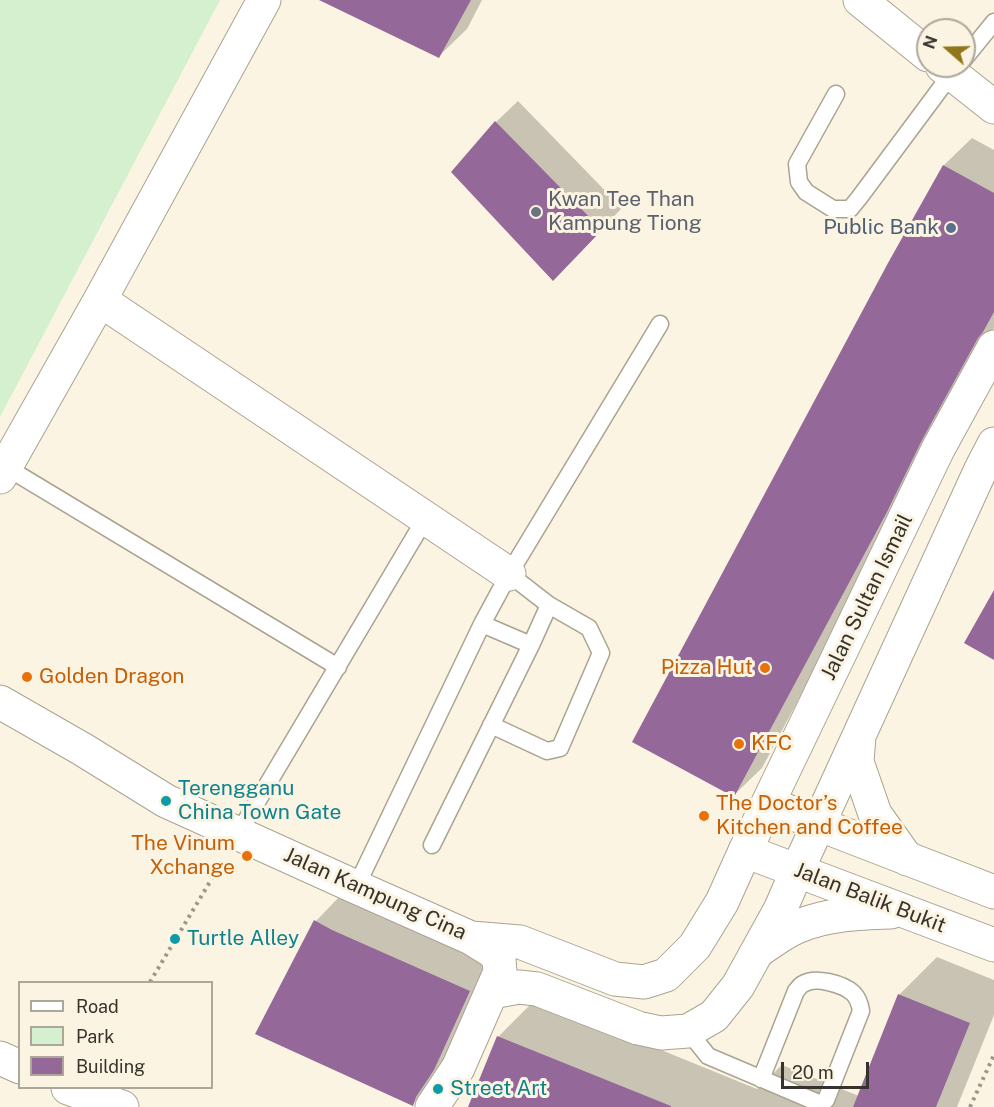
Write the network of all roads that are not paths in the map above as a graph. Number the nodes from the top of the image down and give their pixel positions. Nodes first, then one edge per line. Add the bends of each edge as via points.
1 (264, 0) edge
2 (860, 0) edge
3 (994, 22) edge
4 (976, 39) edge
5 (916, 40) edge
6 (940, 78) edge
7 (964, 78) edge
8 (836, 94) dead end
9 (994, 107) edge
10 (100, 300) junction
11 (660, 324) dead end
12 (994, 348) edge
13 (994, 444) edge
14 (1, 470) edge
15 (425, 519) junction
16 (509, 574) junction
17 (549, 605) junction
18 (483, 624) junction
19 (531, 645) junction
20 (338, 668) junction
21 (0, 702) edge
22 (491, 725) junction
23 (859, 735) junction
24 (768, 803) junction
25 (818, 824) junction
26 (238, 834) junction
27 (432, 845) dead end
28 (746, 850) junction
29 (907, 859) junction
30 (797, 871) junction
31 (356, 887) junction
32 (994, 892) edge
33 (904, 912) junction
34 (471, 938) junction
35 (994, 945) edge
36 (759, 950) junction
37 (492, 992) junction
38 (688, 1031) junction
39 (0, 1058) edge
40 (18, 1066) edge
41 (761, 1079) junction
42 (77, 1096) edge
43 (122, 1107) edge
44 (432, 1107) edge

1 - 10 street
2 - 5 street
3 - 4 lane
6 - 8 lane via 850,209 833,208 806,192 799,182 797,164
7 - 9 street
10 - 14 street
10 - 15 street
11 - 16 lane
12 - 24 street, Jalan Sultan Ismail via 938,448
13 - 23 street
14 - 20 lane
15 - 16 street
15 - 20 lane
16 - 17 lane
16 - 18 lane
17 - 19 lane
17 - 22 lane via 589,628 601,653 561,748 547,751
18 - 19 lane
18 - 31 lane
19 - 22 lane
20 - 26 lane
21 - 26 street, Jalan Kampung Cina via 166,801
22 - 27 lane
23 - 25 street
23 - 29 street via 857,762 876,814
24 - 25 street
24 - 28 street, Jalan Sultan Ismail
25 - 29 street
25 - 30 street
26 - 31 street, Jalan Kampung Cina
28 - 30 street, Jalan Balik Bukit
28 - 34 street, Jalan Kampung Cina via 722,903 696,946 666,975 644,982 615,979 520,942
29 - 32 street
30 - 33 street, Jalan Balik Bukit
30 - 36 street
31 - 34 street, Jalan Kampung Cina
33 - 35 street, Jalan Balik Bukit
33 - 36 street via 822,918 797,926
34 - 37 street via 500,959 500,972
36 - 38 street via 714,1016
37 - 38 street via 519,987 537,989 638,1028 661,1033
37 - 44 street via 458,1068
38 - 41 lane via 708,1056
39 - 40 street
41 - 41 lane via 796,991 803,984 823,980 853,993 861,1011 826,1100 821,1104
42 - 43 street

